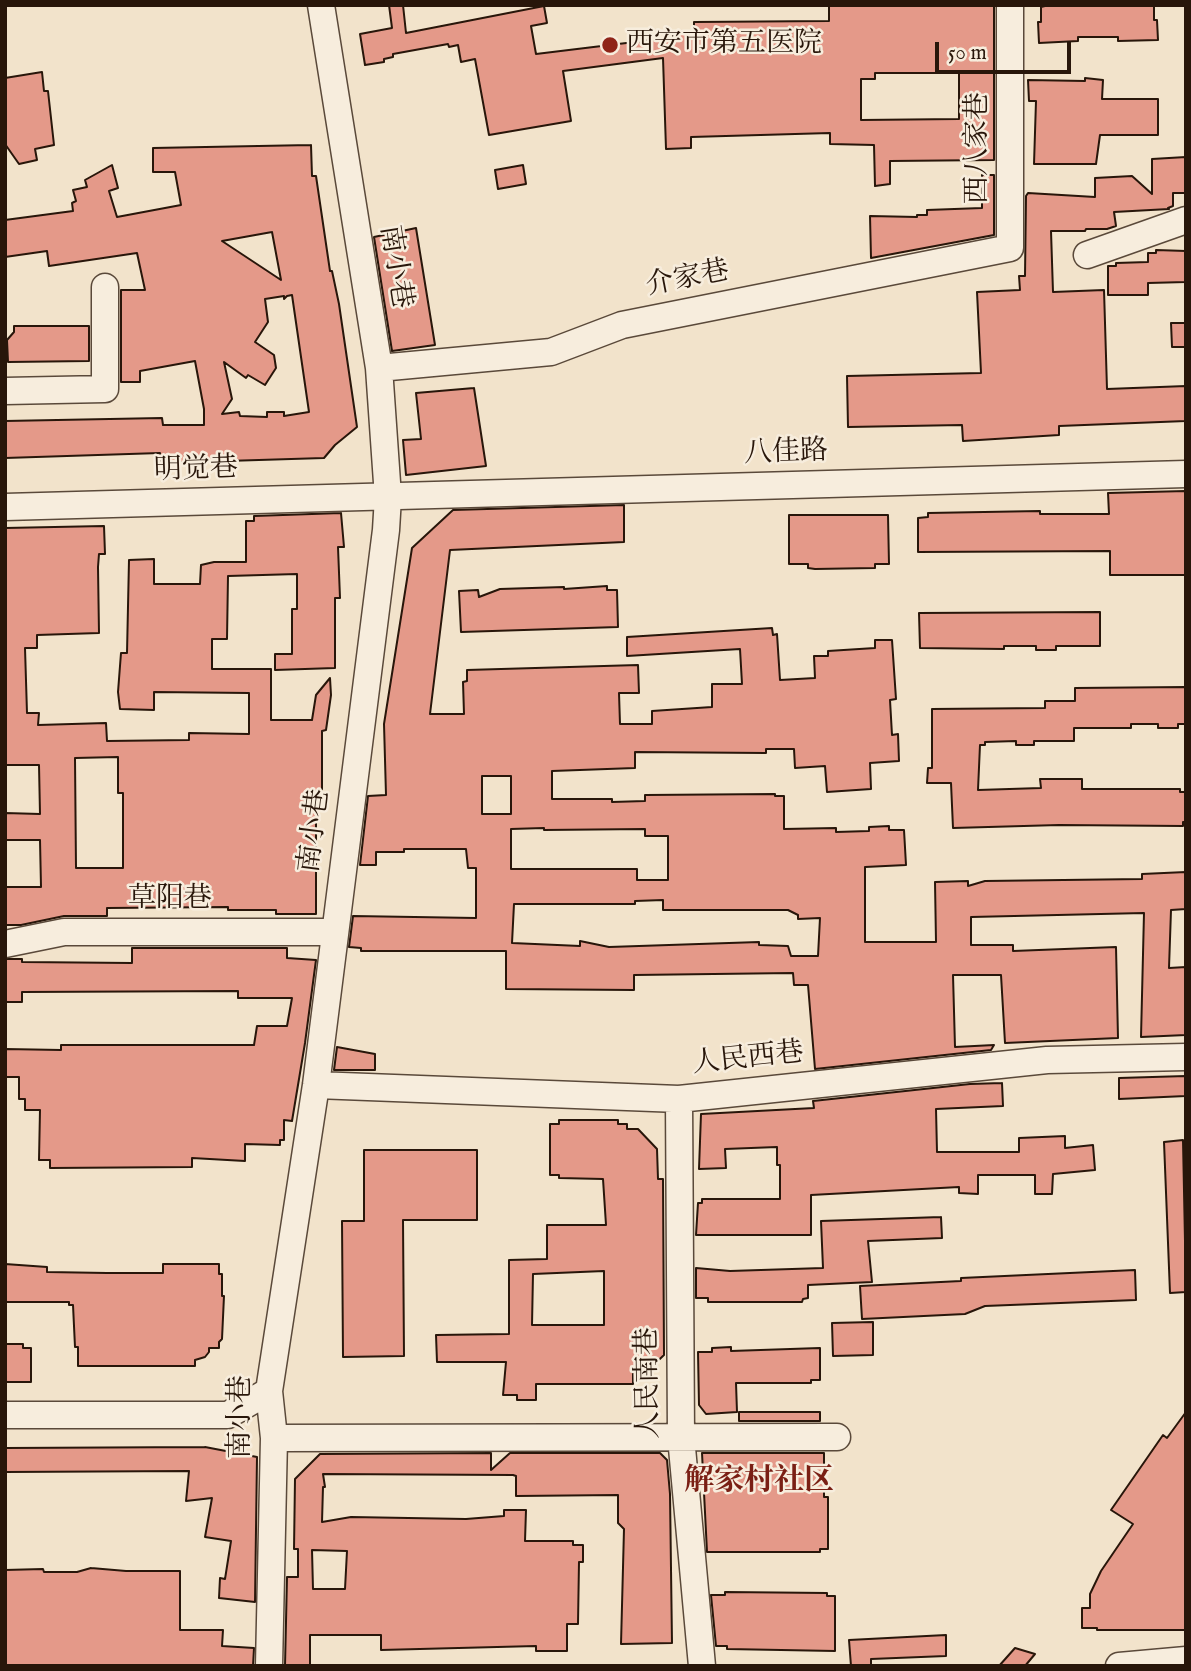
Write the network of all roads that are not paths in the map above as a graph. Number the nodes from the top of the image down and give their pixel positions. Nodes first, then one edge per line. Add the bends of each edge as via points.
1 (321, 5) edge
2 (1010, 5) edge
3 (1186, 220) edge
4 (1010, 248) joint
5 (1087, 255) dead end
6 (105, 287) dead end
7 (379, 368) junction
8 (5, 391) edge
9 (1186, 474) edge
10 (388, 497) junction
11 (5, 507) edge
12 (335, 932) junction
13 (5, 944) edge
14 (1186, 1057) edge
15 (316, 1085) junction
16 (679, 1099) junction
17 (269, 1391) junction
18 (5, 1415) edge
19 (681, 1437) junction
20 (837, 1437) dead end
21 (274, 1438) junction
22 (1186, 1660) edge
23 (268, 1666) edge
24 (702, 1666) edge
25 (1119, 1666) edge

1 - 7 street, 南小巷
2 - 4 street, 西八家巷
3 - 5 street
4 - 7 street, 介家巷 via 622,325 551,352
6 - 8 street via 106,389
7 - 10 street, 南小巷
9 - 10 street, 八佳路
10 - 11 street, 明觉巷
10 - 12 street, 南小巷
12 - 13 street, 草阳巷 via 64,932
12 - 15 street, 南小巷
14 - 16 street, 人民西巷 via 1047,1060
15 - 16 street, 人民西巷
15 - 17 street, 南小巷
16 - 19 street, 人民南巷
17 - 18 street via 228,1415
17 - 21 street, 南小巷
19 - 20 street
19 - 21 street
19 - 24 street, 人民南巷
21 - 23 street, 南小巷
22 - 25 street

